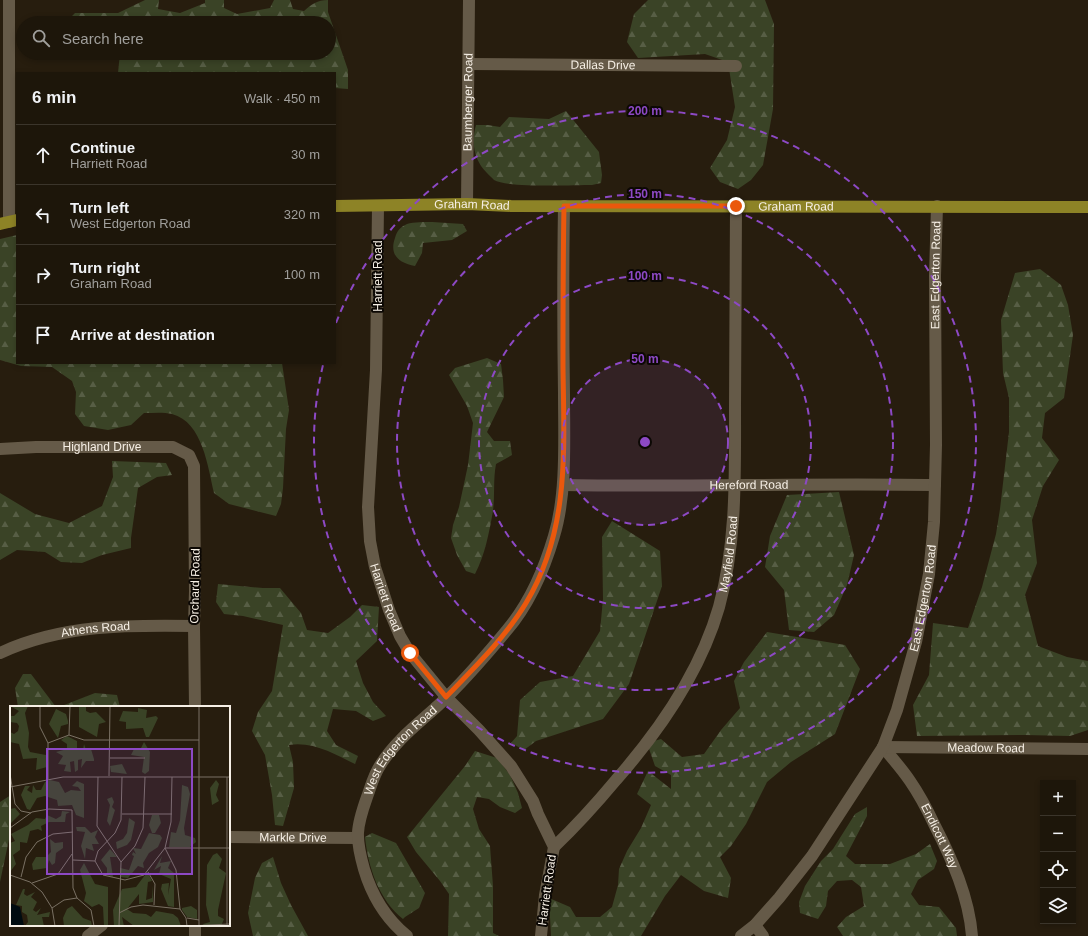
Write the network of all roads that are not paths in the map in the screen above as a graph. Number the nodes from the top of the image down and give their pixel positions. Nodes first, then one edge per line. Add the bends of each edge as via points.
1 (9, 0) edge
2 (469, 0) edge
3 (469, 64) junction
4 (736, 66) dead end
5 (467, 204) junction
6 (336, 206) edge
7 (378, 206) junction
8 (564, 206) junction
9 (736, 206) junction
10 (936, 206) junction
11 (1088, 207) edge
12 (9, 222) edge
13 (0, 449) edge
14 (194, 466) joint
15 (563, 485) junction
16 (935, 485) junction
17 (736, 486) junction
18 (194, 626) junction
19 (0, 653) edge
20 (446, 697) junction
21 (195, 706) edge
22 (883, 747) junction
23 (1088, 749) edge
24 (230, 837) edge
25 (357, 838) junction
26 (554, 847) junction
27 (754, 925) junction
28 (101, 926) edge
29 (88, 936) edge
30 (407, 936) edge
31 (541, 936) edge
32 (741, 936) edge
33 (763, 936) edge
34 (972, 936) edge

1 - 12 street
2 - 3 street, Baumberger Road
3 - 4 street, Dallas Drive
3 - 5 street, Baumberger Road
5 - 7 main road, Graham Road
5 - 8 main road, Graham Road
6 - 7 main road, Graham Road
7 - 20 street, Harriett Road via 376,370 368,507 370,541 382,593 400,636 419,665
8 - 9 main road, Graham Road
8 - 15 street, West Edgerton Road
9 - 10 main road, Graham Road
9 - 17 street, Mayfield Road
10 - 11 main road, Graham Road
10 - 16 street, East Edgerton Road
13 - 14 street, Highland Drive via 43,446 173,447 189,455
14 - 18 street, Orchard Road
15 - 17 street, Hereford Road
15 - 20 street, West Edgerton Road via 555,535 540,578 509,629
16 - 17 street, Hereford Road
16 - 22 street, East Edgerton Road via 932,548 924,608 897,710
17 - 26 street, Mayfield Road via 730,554 722,596 696,665 659,728 635,759 580,822
18 - 19 street, Athens Road via 85,628 42,637
18 - 21 street, Orchard Road
20 - 25 street, West Edgerton Road via 401,739 381,764 359,818
20 - 26 street, Harriett Road via 511,766 533,800
22 - 23 street, Meadow Road
22 - 27 street, East Edgerton Road via 812,856
22 - 34 street, Endicott Way via 909,779 945,845 968,909
24 - 25 street, Markle Drive
25 - 30 street, West Edgerton Road via 365,873 377,902 390,921
26 - 31 street, Harriett Road
27 - 32 street, East Edgerton Road
27 - 33 street
28 - 29 street

